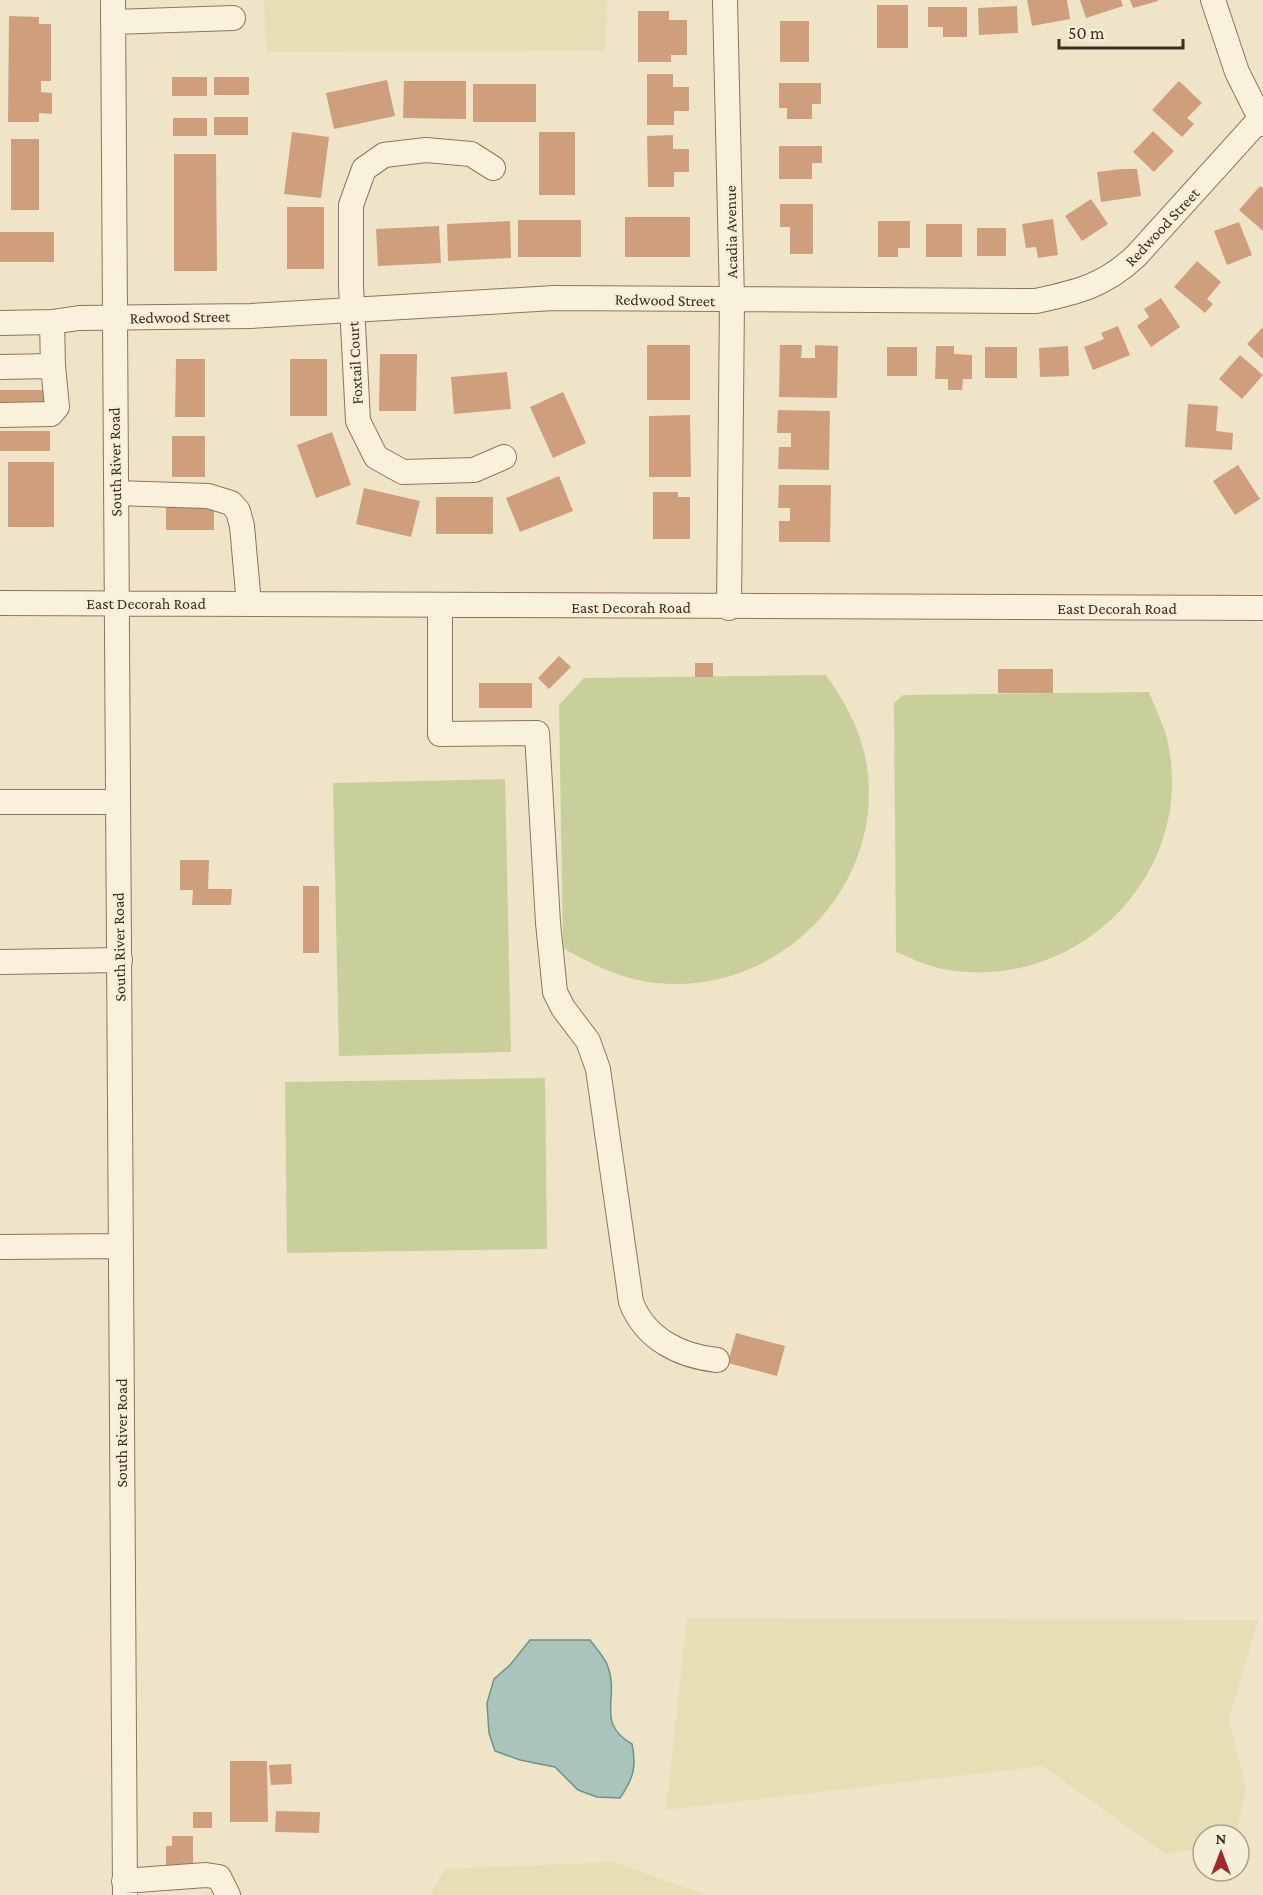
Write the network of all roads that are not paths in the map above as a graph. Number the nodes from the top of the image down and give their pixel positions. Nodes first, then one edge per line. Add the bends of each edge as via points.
1 (725, 0) edge
2 (1214, 0) edge
3 (113, 11) edge
4 (233, 18) dead end
5 (1261, 122) edge
6 (493, 168) dead end
7 (732, 301) junction
8 (352, 310) junction
9 (113, 318) junction
10 (0, 322) edge
11 (52, 322) junction
12 (53, 366) junction
13 (0, 367) edge
14 (0, 415) edge
15 (504, 457) dead end
16 (116, 493) junction
17 (0, 603) edge
18 (117, 603) junction
19 (249, 604) junction
20 (440, 606) junction
21 (729, 608) junction
22 (1263, 608) edge
23 (0, 802) edge
24 (117, 802) junction
25 (120, 960) junction
26 (0, 963) edge
27 (120, 1246) junction
28 (0, 1247) edge
29 (717, 1359) dead end
30 (124, 1888) edge
31 (228, 1895) edge

1 - 7 street, Acadia Avenue
2 - 5 street via 1237,72
3 - 4 street
3 - 9 street, South River Road
5 - 7 street, Redwood Street via 1136,256 1116,275 1086,290 1036,301
6 - 8 street, Foxtail Court via 471,154 426,150 384,155 364,169 351,205
7 - 8 street, Redwood Street via 554,298
7 - 21 street, Acadia Avenue
8 - 9 street, Redwood Street
8 - 15 street, Foxtail Court via 358,421 376,457 403,472 474,470
9 - 11 street, Redwood Street
9 - 16 street, South River Road
10 - 11 street, Redwood Street
11 - 12 street
12 - 13 street
12 - 14 street via 57,407 51,414
16 - 18 street, South River Road
16 - 19 street via 207,496 231,503 242,526
17 - 18 street, East Decorah Road
18 - 19 street, East Decorah Road
18 - 24 street, South River Road
19 - 20 street, East Decorah Road
20 - 21 street, East Decorah Road
20 - 29 street via 440,734 537,733 555,992 562,1008 588,1041 598,1069 631,1302 642,1326 654,1336 692,1357
21 - 22 street, East Decorah Road
23 - 24 street
24 - 25 street, South River Road
25 - 26 street
25 - 27 street, South River Road
27 - 28 street
27 - 30 street, South River Road
30 - 31 street via 206,1875 219,1877

